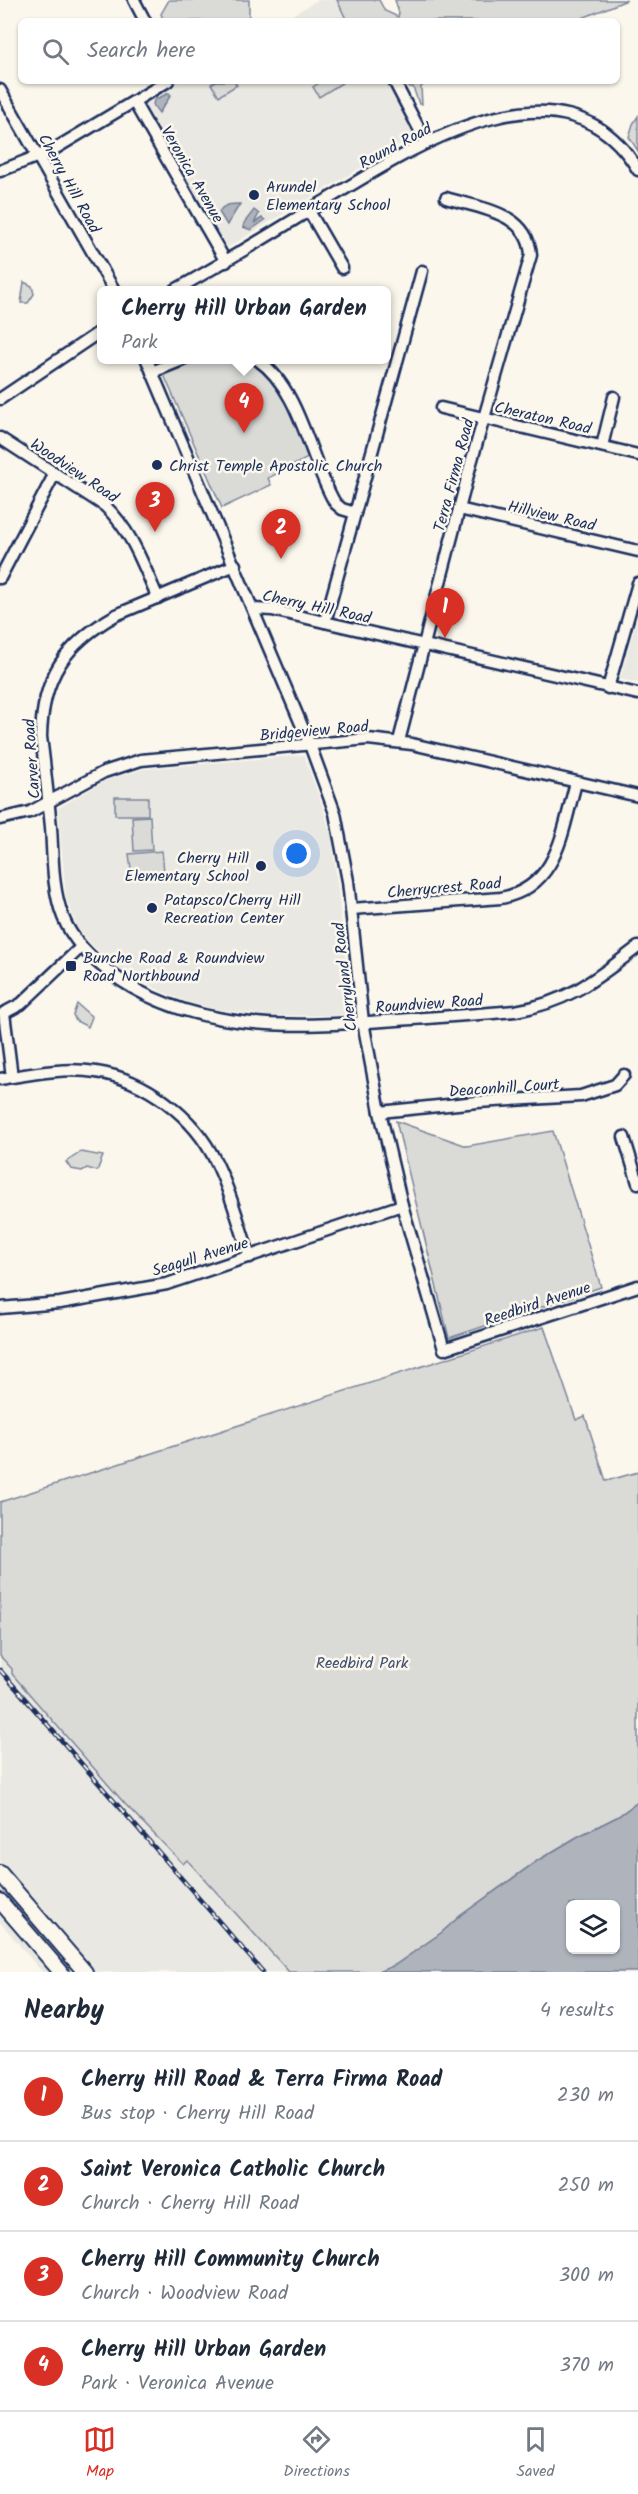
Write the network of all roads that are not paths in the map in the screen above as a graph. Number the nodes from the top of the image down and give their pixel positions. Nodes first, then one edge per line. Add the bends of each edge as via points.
1 (134, 0) edge
2 (144, 18) edge
3 (163, 84) edge
4 (396, 84) edge
5 (0, 90) edge
6 (134, 102) junction
7 (426, 142) junction
8 (39, 157) junction
9 (638, 170) edge
10 (0, 171) edge
11 (446, 198) dead end
12 (309, 211) junction
13 (226, 262) junction
14 (342, 268) dead end
15 (423, 271) dead end
16 (111, 286) edge
17 (184, 286) edge
18 (97, 334) edge
19 (149, 364) edge
20 (172, 364) edge
21 (263, 364) edge
22 (152, 372) junction
23 (614, 397) dead end
24 (0, 399) edge
25 (441, 408) dead end
26 (484, 418) junction
27 (0, 438) edge
28 (602, 446) junction
29 (638, 455) edge
30 (55, 473) junction
31 (459, 509) junction
32 (355, 513) junction
33 (638, 551) edge
34 (235, 565) junction
35 (0, 578) edge
36 (638, 583) edge
37 (158, 598) junction
38 (253, 609) junction
39 (325, 622) junction
40 (425, 645) junction
41 (608, 687) junction
42 (638, 694) edge
43 (399, 741) junction
44 (310, 745) junction
45 (576, 783) junction
46 (638, 796) edge
47 (49, 803) junction
48 (0, 819) edge
49 (351, 909) junction
50 (81, 947) junction
51 (638, 947) edge
52 (2, 1011) edge
53 (363, 1022) junction
54 (624, 1075) dead end
55 (12, 1077) junction
56 (0, 1079) edge
57 (380, 1112) junction
58 (624, 1137) dead end
59 (638, 1183) edge
60 (402, 1205) junction
61 (250, 1257) junction
62 (638, 1286) edge
63 (0, 1308) edge
64 (444, 1348) joint
65 (0, 1873) edge
66 (0, 1901) edge
67 (61, 1972) edge
68 (85, 1972) edge

1 - 2 street
3 - 6 street
4 - 7 street
5 - 8 street, Cherry Hill Road
6 - 8 street
6 - 13 street, Veronica Avenue
7 - 9 street, Round Road via 500,116 548,112 573,116 607,132 624,148
7 - 12 street, Round Road
8 - 10 street
8 - 16 street, Cherry Hill Road
11 - 26 street, Terra Firma Road via 515,222 530,244 530,262
12 - 13 street, Round Road
12 - 14 street
13 - 17 street, Round Road
15 - 32 street
18 - 24 street
19 - 22 street, Cherry Hill Road
20 - 22 street
21 - 32 street via 286,390 335,504
22 - 34 street, Cherry Hill Road
23 - 28 street
25 - 26 street, Cheraton Road
26 - 28 street, Cheraton Road
26 - 31 street, Terra Firma Road
27 - 30 street, Woodview Road
28 - 29 street, Cheraton Road
30 - 35 street
30 - 37 street, Woodview Road via 116,516 133,542
31 - 33 street, Hillview Road
31 - 40 street, Terra Firma Road
32 - 39 street
34 - 37 street, Carver Road
34 - 38 street, Cherry Hill Road
36 - 41 street
37 - 47 street, Carver Road via 98,625 82,636 58,666 48,685 41,717
38 - 39 street, Cherry Hill Road
38 - 44 street, Cherryland Road
39 - 40 street, Cherry Hill Road
40 - 41 street, Cherry Hill Road
40 - 43 street, Terra Firma Road
41 - 42 street, Cherry Hill Road
43 - 44 street, Bridgeview Road via 368,739
43 - 45 street, Bridgeview Road
44 - 47 street, Bridgeview Road via 141,760 104,772
44 - 49 street, Cherryland Road via 339,829
45 - 46 street, Bridgeview Road
45 - 49 street, Cherrycrest Road via 557,849 536,884 501,898
47 - 48 street, Bridgeview Road via 19,816
47 - 50 street, Carver Road via 58,900
49 - 53 street, Cherryland Road
50 - 52 street via 21,1004
50 - 53 street, Roundview Road via 124,982 188,1012 265,1025
51 - 53 street, Roundview Road via 576,991 536,1008
52 - 55 street
53 - 57 street, Cherryland Road
54 - 57 street, Deaconhill Court via 615,1085 581,1095
55 - 56 street
55 - 61 street via 94,1071 131,1082 164,1101 193,1127 216,1160
57 - 60 street, Cherryland Road
58 - 59 street
60 - 61 street, Seagull Avenue
60 - 64 street, Cherryland Road
61 - 63 street, Seagull Avenue via 167,1284 70,1302
62 - 64 street, Reedbird Avenue
65 - 68 main road
66 - 67 main road

